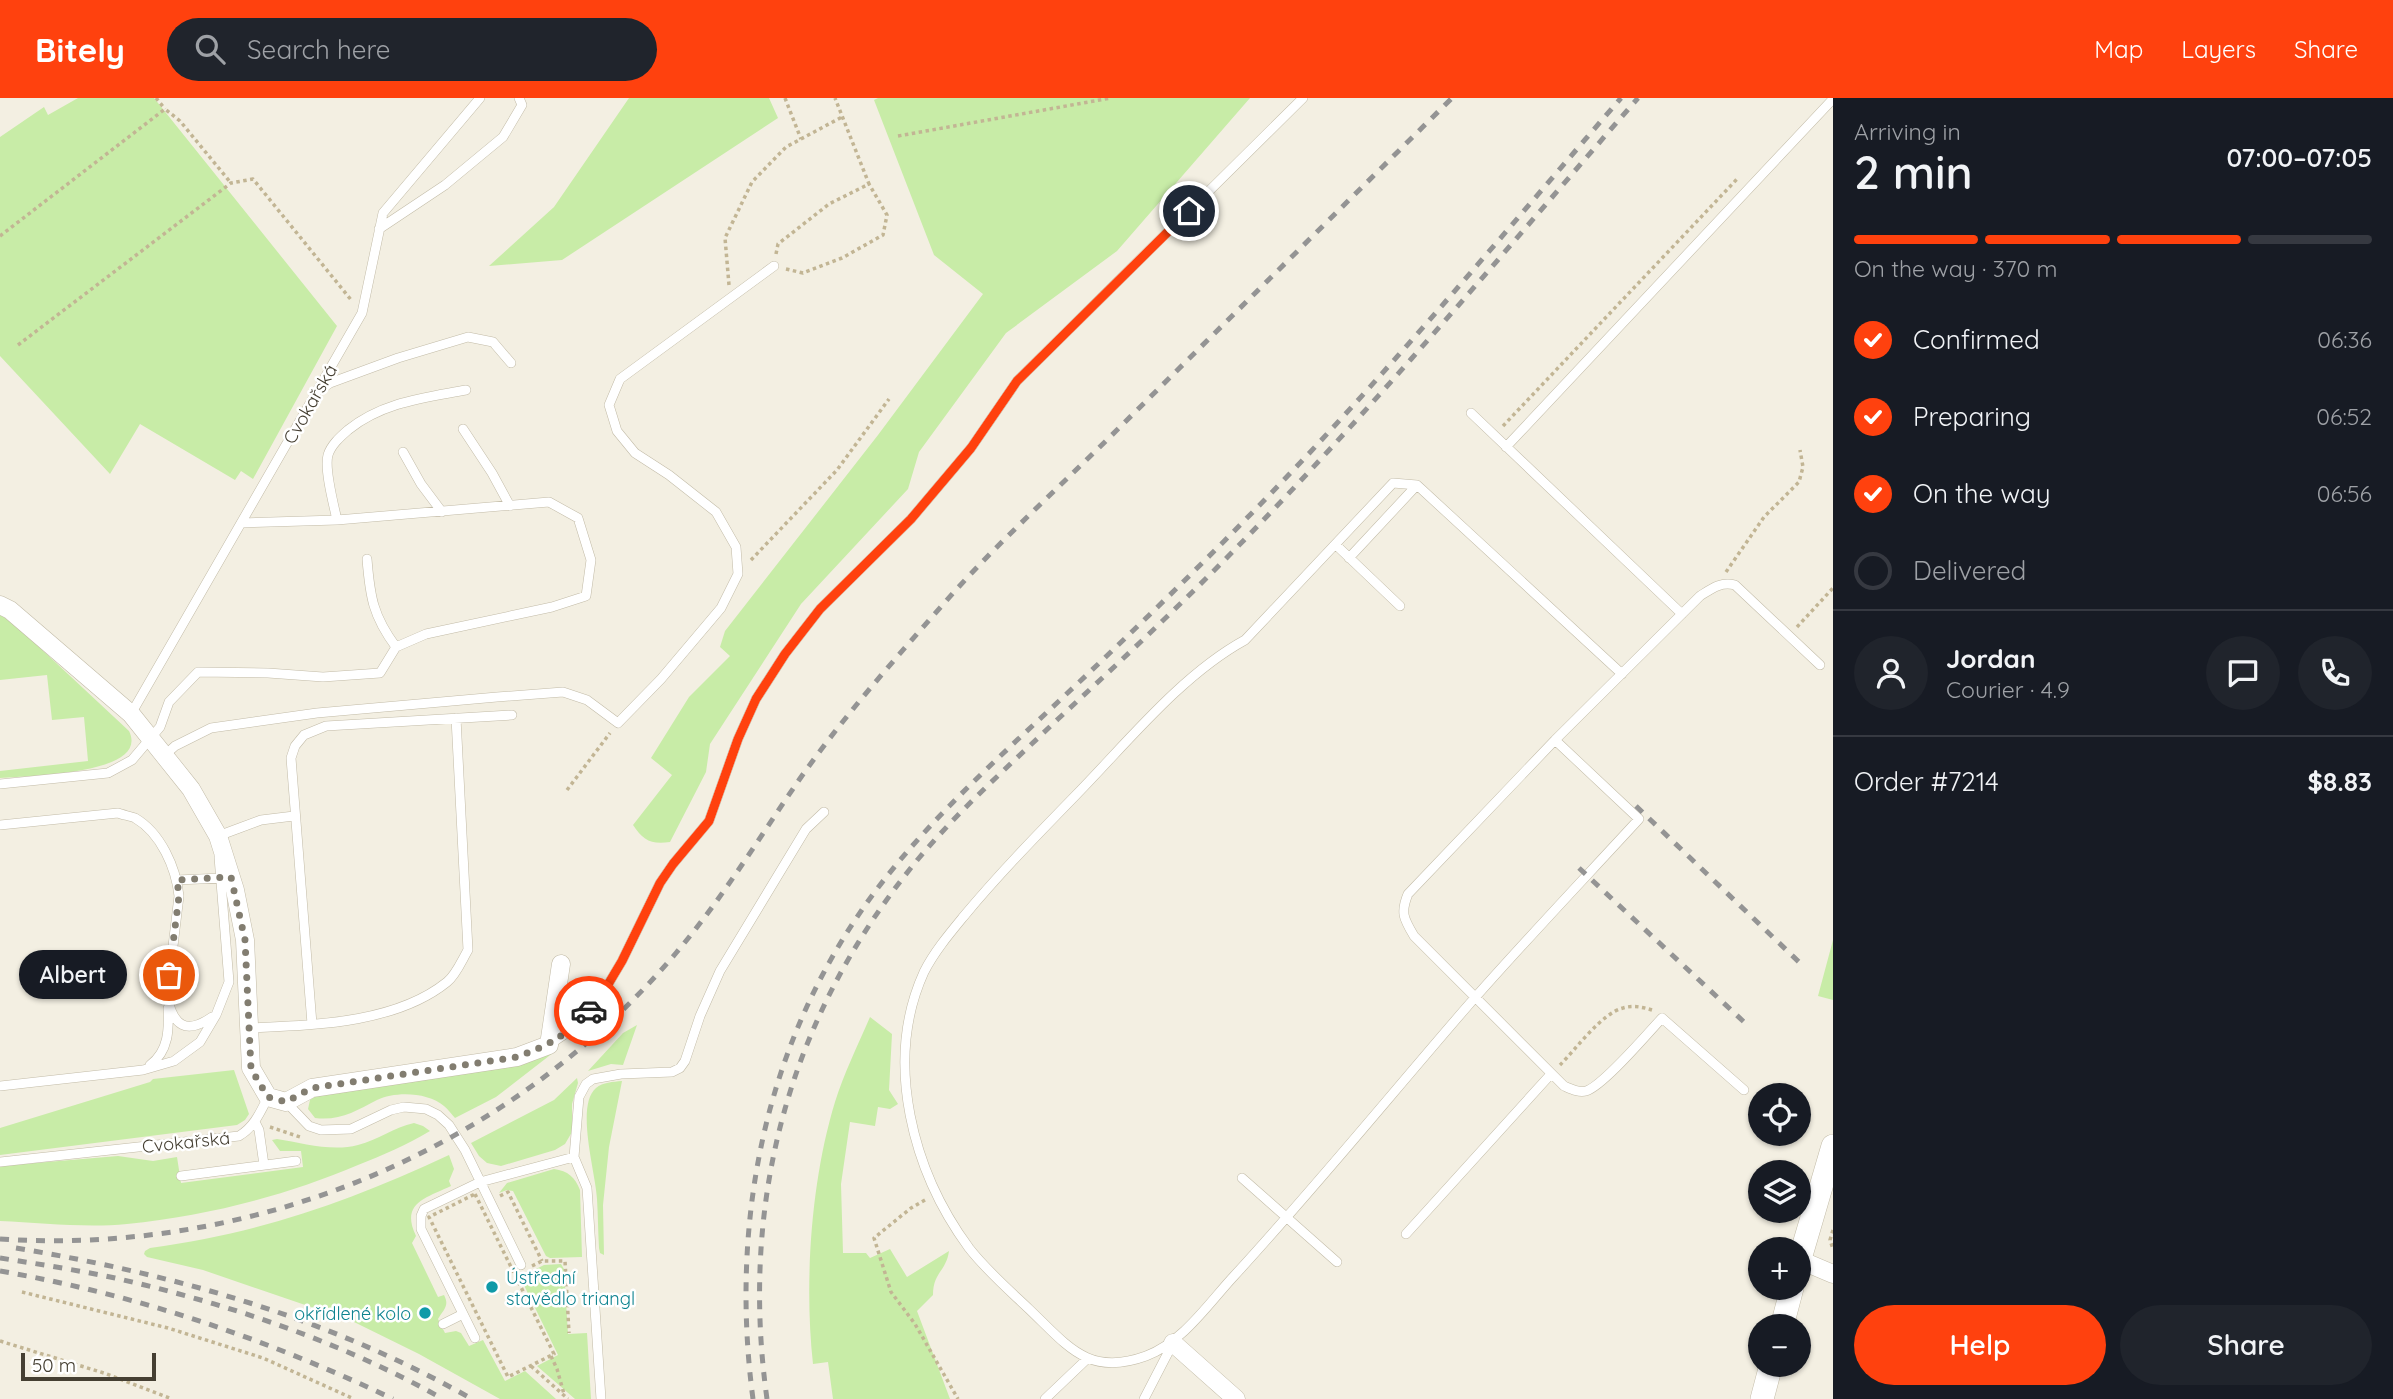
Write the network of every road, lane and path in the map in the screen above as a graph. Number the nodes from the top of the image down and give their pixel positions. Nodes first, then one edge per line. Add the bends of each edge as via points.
1 (156, 98) edge
2 (480, 98) edge
3 (519, 98) edge
4 (785, 98) edge
5 (835, 98) edge
6 (1111, 98) edge
7 (1303, 98) edge
8 (1833, 99) edge
9 (165, 109) junction
10 (842, 117) junction
11 (898, 136) dead end
12 (801, 139) junction
13 (1741, 175) dead end
14 (231, 183) junction
15 (869, 184) junction
16 (379, 229) junction
17 (0, 236) edge
18 (774, 266) junction
19 (731, 297) junction
20 (362, 313) junction
21 (18, 345) dead end
22 (511, 363) dead end
23 (467, 390) dead end
24 (318, 391) junction
25 (889, 400) dead end
26 (1471, 413) dead end
27 (463, 429) dead end
28 (1494, 435) junction
29 (1506, 447) junction
30 (1800, 450) dead end
31 (402, 452) dead end
32 (1416, 485) junction
33 (510, 506) junction
34 (442, 512) junction
35 (337, 520) junction
36 (243, 523) junction
37 (1336, 545) junction
38 (1349, 558) junction
39 (367, 559) dead end
40 (738, 574) junction
41 (1717, 585) junction
42 (1833, 589) edge
43 (0, 605) edge
44 (1400, 606) dead end
45 (1682, 614) junction
46 (1789, 636) junction
47 (396, 647) junction
48 (1820, 666) dead end
49 (1622, 674) junction
50 (131, 714) junction
51 (512, 715) dead end
52 (456, 719) junction
53 (618, 723) junction
54 (150, 738) junction
55 (1555, 740) junction
56 (165, 755) junction
57 (0, 784) edge
58 (567, 790) dead end
59 (824, 812) dead end
60 (294, 816) junction
61 (0, 825) edge
62 (218, 836) junction
63 (225, 878) junction
64 (177, 880) junction
65 (561, 964) dead end
66 (167, 996) junction
67 (1475, 998) junction
68 (216, 1014) junction
69 (1662, 1018) junction
70 (312, 1024) junction
71 (248, 1028) junction
72 (549, 1045) junction
73 (143, 1070) junction
74 (1551, 1074) junction
75 (0, 1086) edge
76 (1744, 1090) dead end
77 (268, 1097) junction
78 (286, 1102) junction
79 (256, 1122) junction
80 (1833, 1146) edge
81 (575, 1157) junction
82 (296, 1161) dead end
83 (0, 1162) edge
84 (264, 1165) junction
85 (181, 1176) dead end
86 (1242, 1178) dead end
87 (480, 1182) junction
88 (936, 1193) junction
89 (462, 1196) junction
90 (485, 1202) junction
91 (1288, 1218) junction
92 (1833, 1230) edge
93 (1406, 1234) dead end
94 (1806, 1237) edge
95 (1833, 1250) edge
96 (542, 1261) junction
97 (1337, 1262) dead end
98 (521, 1265) dead end
99 (1811, 1266) edge
100 (1833, 1274) edge
101 (515, 1275) junction
102 (22, 1292) dead end
103 (463, 1314) junction
104 (443, 1324) dead end
105 (569, 1333) dead end
106 (475, 1338) dead end
107 (0, 1341) edge
108 (1173, 1343) junction
109 (551, 1356) junction
110 (1087, 1359) junction
111 (531, 1366) junction
112 (1768, 1377) edge
113 (566, 1398) edge
114 (172, 1399) edge
115 (354, 1399) edge
116 (601, 1399) edge
117 (958, 1399) edge
118 (1045, 1399) edge
119 (1144, 1399) edge
120 (1236, 1399) edge
121 (1762, 1399) edge

1 - 9 path
2 - 16 lane, Cvokařská via 383,213
3 - 16 lane via 523,106 503,137 445,185
4 - 12 path
5 - 10 path
6 - 11 path
7 - 72 lane via 1017,381 971,448 911,519 820,609 756,699 709,821 660,883 597,1003
8 - 29 lane
9 - 14 path
9 - 17 path
10 - 12 path
10 - 15 path
12 - 19 path via 786,147 752,182 725,238
13 - 28 path
14 - 20 path via 253,179
14 - 21 path
15 - 18 path via 829,204 778,244
15 - 18 path via 887,215 883,235 803,273
16 - 20 lane, Cvokařská
18 - 19 lane
19 - 40 lane via 620,379 609,405 617,431 635,453 716,512 736,548
20 - 24 lane, Cvokařská
22 - 24 lane via 493,342 468,337 398,358
23 - 35 lane via 395,404 364,418 338,438 327,457
24 - 36 lane, Cvokařská
25 - 40 path via 837,470
26 - 28 lane
27 - 33 lane
28 - 29 lane
29 - 45 lane
30 - 41 path via 1803,467 1799,482 1764,517
31 - 34 lane
32 - 37 lane via 1393,483
32 - 38 lane
32 - 49 lane
33 - 34 lane
33 - 47 lane via 549,502 578,518 591,560 586,596 426,634
34 - 35 lane
35 - 36 lane
36 - 50 lane, Cvokařská
37 - 38 lane
37 - 88 lane via 1245,640 1217,655 1174,694 1019,854 925,969 911,1016 906,1087 912,1126
38 - 44 lane
39 - 47 lane via 370,596
40 - 53 lane via 721,608
41 - 45 lane
41 - 46 lane via 1735,585
42 - 46 path
43 - 50 street
45 - 49 lane
46 - 48 lane
47 - 54 lane via 380,673 323,677 198,672 169,702 160,727
49 - 55 lane
50 - 54 street
51 - 52 lane
52 - 60 lane via 326,726 304,735 291,758
52 - 70 lane via 468,950 449,981 412,1004 348,1021
53 - 56 lane via 587,700 562,692 317,713 211,728
53 - 58 path
54 - 56 street
54 - 57 lane via 132,760 108,773
55 - 67 lane via 1409,894 1403,907 1414,936
55 - 67 lane via 1639,819
56 - 62 street
59 - 81 lane via 806,828 720,971 680,1069 606,1076 586,1084 579,1097
60 - 62 lane via 261,820
60 - 70 lane
61 - 64 lane via 118,813 135,818 155,836
62 - 63 street
63 - 64 lane
63 - 68 lane via 229,982
63 - 71 street via 245,940
64 - 66 lane
65 - 72 street
66 - 68 lane via 177,1023 189,1027
66 - 73 lane via 165,1046 158,1059
67 - 74 lane
67 - 91 lane
68 - 73 lane via 200,1042 174,1061
69 - 74 path via 1638,1006 1622,1008 1606,1017
69 - 74 lane via 1586,1091 1564,1087
69 - 76 lane
70 - 71 lane
71 - 77 street via 251,1069
72 - 78 street via 517,1057 312,1088
73 - 75 lane
74 - 93 lane
77 - 78 street
77 - 79 lane
78 - 87 lane via 309,1126 321,1130 351,1129 404,1107 426,1109 449,1125
79 - 83 lane, Cvokařská via 239,1136
79 - 84 lane
80 - 94 street
81 - 87 lane
81 - 116 lane via 587,1188
82 - 84 lane
84 - 85 lane
86 - 91 lane
87 - 89 lane
87 - 90 lane
88 - 110 lane via 971,1249 1007,1289
88 - 117 path via 874,1238 891,1292
89 - 90 path via 475,1194
89 - 103 lane via 424,1209 420,1222
89 - 111 path via 429,1217 508,1377
90 - 96 path via 508,1192
90 - 98 lane
90 - 101 path
91 - 97 lane
91 - 108 lane
92 - 95 path
96 - 101 path
96 - 105 path via 565,1261
99 - 100 street
101 - 109 path via 554,1354
102 - 115 path via 251,1354
103 - 104 lane
103 - 106 lane
107 - 114 path
108 - 110 lane via 1146,1356 1108,1365
108 - 119 lane
108 - 120 street
109 - 111 path
109 - 113 path
110 - 118 lane
111 - 113 path
112 - 121 street

